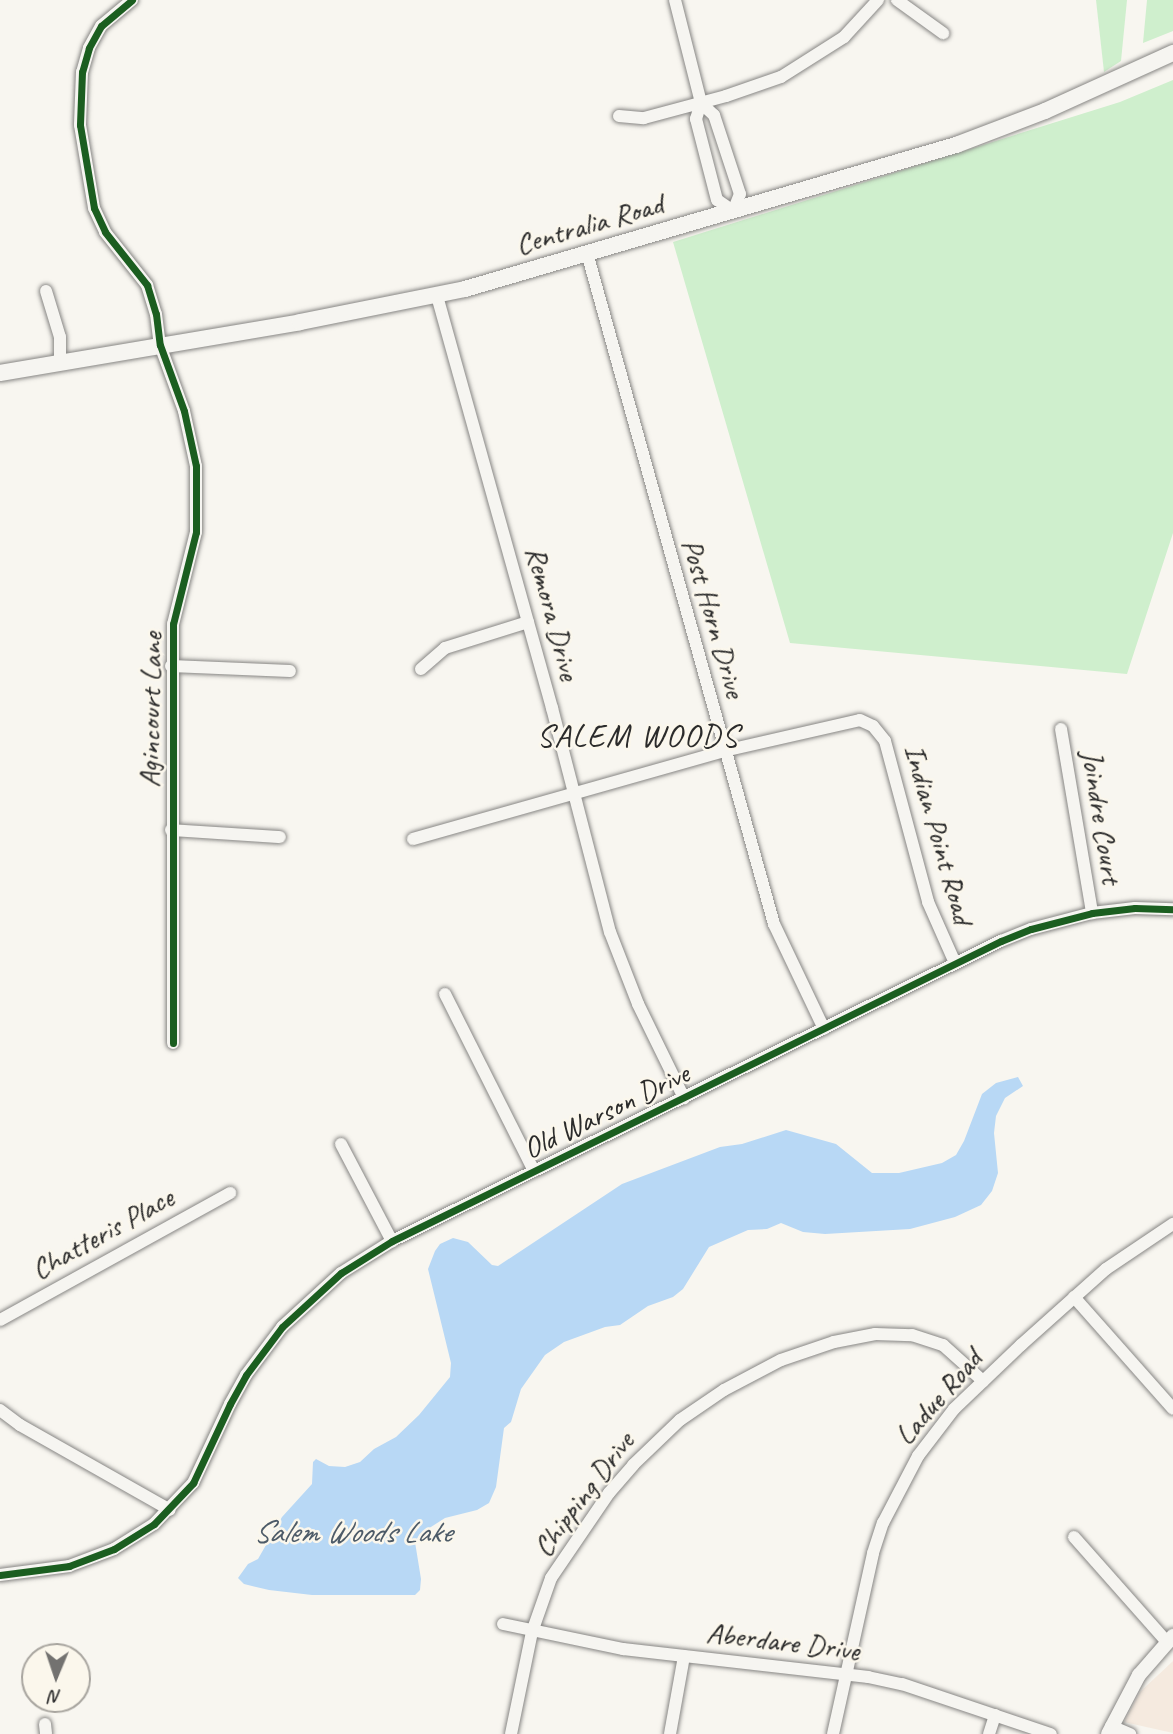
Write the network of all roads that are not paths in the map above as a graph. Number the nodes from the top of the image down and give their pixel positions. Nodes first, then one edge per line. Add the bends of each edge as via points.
1 (132, 0) edge
2 (674, 0) edge
3 (878, 0) edge
4 (897, 0) edge
5 (943, 33) dead end
6 (1173, 53) edge
7 (701, 103) junction
8 (619, 116) dead end
9 (733, 211) junction
10 (587, 253) junction
11 (46, 291) dead end
12 (437, 296) junction
13 (160, 345) junction
14 (60, 362) junction
15 (0, 373) edge
16 (528, 622) junction
17 (171, 666) junction
18 (421, 669) dead end
19 (290, 671) dead end
20 (1061, 729) dead end
21 (724, 751) junction
22 (574, 792) junction
23 (171, 830) junction
24 (280, 837) dead end
25 (414, 839) dead end
26 (1173, 909) edge
27 (1091, 913) junction
28 (955, 964) junction
29 (445, 994) dead end
30 (824, 1029) junction
31 (173, 1043) dead end
32 (684, 1098) junction
33 (341, 1144) dead end
34 (534, 1171) junction
35 (230, 1193) dead end
36 (1173, 1224) edge
37 (391, 1241) junction
38 (1074, 1297) junction
39 (0, 1320) edge
40 (983, 1381) junction
41 (1173, 1409) edge
42 (0, 1410) edge
43 (170, 1510) junction
44 (1074, 1537) dead end
45 (0, 1575) edge
46 (503, 1624) dead end
47 (532, 1632) junction
48 (1170, 1639) edge
49 (684, 1656) junction
50 (845, 1673) junction
51 (995, 1715) junction
52 (1109, 1730) edge
53 (511, 1734) edge
54 (670, 1734) edge
55 (833, 1734) edge
56 (989, 1734) edge
57 (1051, 1734) edge
58 (1130, 1734) edge

1 - 13 street, Agincourt Lane via 101,26 89,48 82,72 80,125 94,208 105,232 146,285
2 - 7 street
3 - 7 street via 844,37 805,64
4 - 5 street
6 - 9 main road, Centralia Road via 975,138
7 - 8 street via 644,118
7 - 9 street via 713,115 740,194
7 - 9 street via 696,119 717,200
9 - 10 main road, Centralia Road
10 - 12 main road, Centralia Road
10 - 21 street, Post Horn Drive
11 - 14 street via 60,337
12 - 13 main road, Centralia Road
12 - 16 street, Remora Drive
13 - 14 main road, Centralia Road
13 - 17 street, Agincourt Lane via 192,441 198,487 196,532 174,611
14 - 15 main road, Centralia Road
16 - 18 street via 446,648
16 - 22 street, Remora Drive
17 - 19 street
17 - 23 street, Agincourt Lane
20 - 27 street, Joindre Court
21 - 22 street
21 - 28 street, Indian Point Road via 850,720 868,723 885,741 928,902
21 - 30 street, Post Horn Drive via 774,925
22 - 25 street
22 - 32 street, Remora Drive via 622,968
23 - 24 street
23 - 31 street, Agincourt Lane
26 - 27 street, Old Warson Drive
27 - 28 street, Old Warson Drive via 1031,929
28 - 30 street, Old Warson Drive
29 - 34 street
30 - 32 street, Old Warson Drive
32 - 34 street, Old Warson Drive
33 - 37 street
34 - 37 street, Old Warson Drive
35 - 39 street, Chatteris Place
36 - 38 street, Ladue Road via 1130,1250
37 - 43 street, Old Warson Drive via 341,1273 282,1327 246,1375 193,1483
38 - 40 street, Ladue Road
38 - 41 street
40 - 47 street, Chipping Drive via 943,1345 894,1334 807,1350 735,1384 673,1426 608,1493 551,1578
40 - 50 street, Ladue Road via 935,1432 899,1488 871,1558
42 - 43 street
43 - 45 street, Old Warson Drive via 135,1538 97,1556 45,1571
44 - 48 street
46 - 47 street, Aberdare Drive
47 - 49 street, Aberdare Drive
47 - 53 street, Chipping Drive
48 - 52 street via 1139,1675
49 - 50 street, Aberdare Drive
49 - 54 street
50 - 51 street, Aberdare Drive via 902,1685
50 - 55 street, Ladue Road
51 - 56 street
51 - 57 street, Aberdare Drive
52 - 58 street

